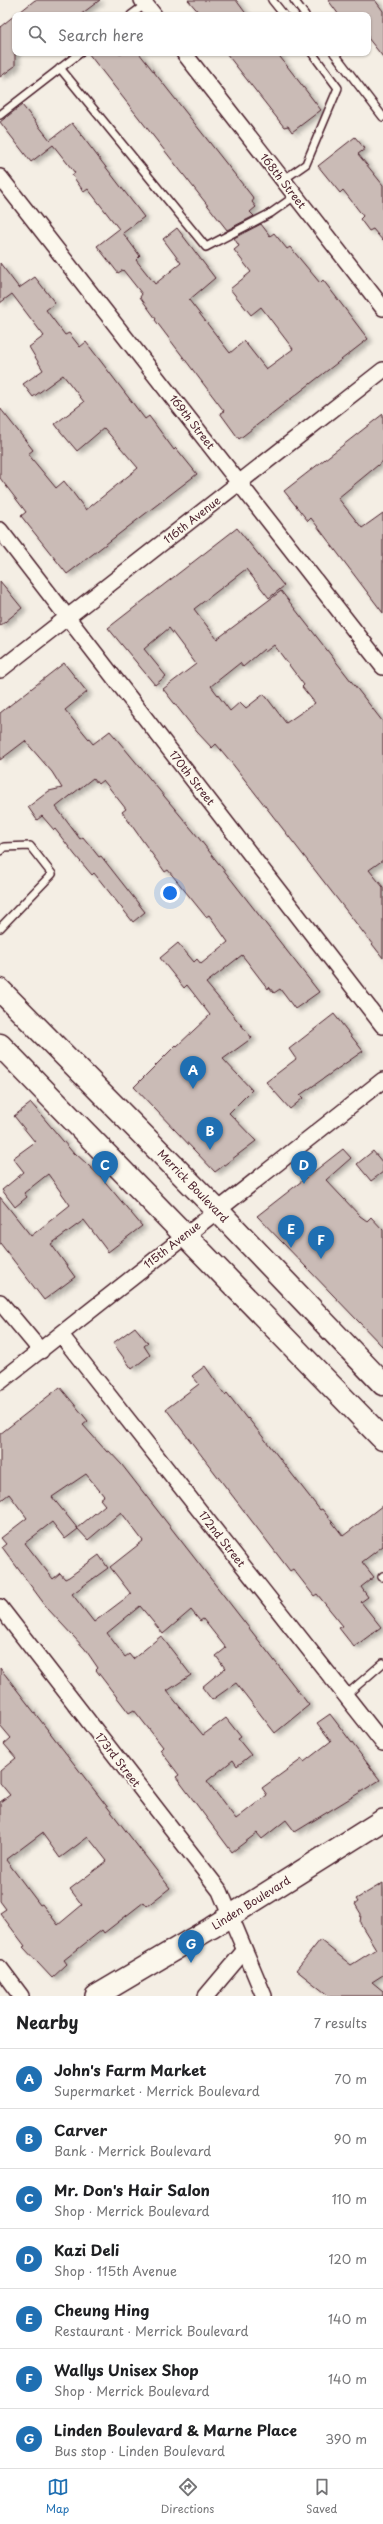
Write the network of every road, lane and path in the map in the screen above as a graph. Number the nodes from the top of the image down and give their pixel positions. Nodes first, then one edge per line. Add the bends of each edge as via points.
1 (272, 0) edge
2 (294, 0) edge
3 (148, 5) edge
4 (136, 12) edge
5 (282, 12) edge
6 (304, 12) edge
7 (76, 56) edge
8 (186, 56) edge
9 (314, 56) edge
10 (336, 56) edge
11 (60, 68) junction
12 (0, 115) edge
13 (383, 117) edge
14 (0, 177) edge
15 (283, 180) junction
16 (295, 196) junction
17 (383, 308) edge
18 (383, 370) edge
19 (239, 483) junction
20 (0, 530) edge
21 (68, 617) junction
22 (383, 667) edge
23 (0, 670) edge
24 (1, 846) edge
25 (0, 928) edge
26 (2, 996) edge
27 (383, 1026) edge
28 (0, 1045) edge
29 (383, 1080) edge
30 (217, 1210) junction
31 (185, 1235) junction
32 (0, 1302) edge
33 (61, 1335) junction
34 (41, 1351) junction
35 (0, 1382) edge
36 (383, 1384) edge
37 (383, 1439) edge
38 (0, 1607) edge
39 (383, 1663) edge
40 (345, 1696) junction
41 (383, 1743) edge
42 (383, 1820) edge
43 (229, 1916) junction
44 (244, 1951) junction
45 (0, 1968) edge
46 (104, 1994) edge
47 (21, 1996) edge
48 (206, 1996) edge
49 (264, 1996) edge

1 - 5 lane
2 - 6 lane
3 - 4 lane
7 - 11 lane
8 - 15 street, 168th Street
9 - 15 lane via 338,88 306,164
10 - 13 lane
11 - 12 lane
11 - 16 lane via 206,247 271,213
14 - 19 street, 169th Street
15 - 16 street, 168th Street
16 - 17 street, 168th Street
18 - 19 street, 116th Avenue
19 - 21 street, 116th Avenue
19 - 22 street, 169th Street
20 - 21 street, 170th Street
21 - 23 street, 116th Avenue
21 - 27 street, 170th Street
24 - 25 lane via 30,846 52,874
26 - 30 main road, Merrick Boulevard
28 - 31 main road
29 - 30 street, 115th Avenue
30 - 31 street, 115th Avenue
30 - 36 main road, Merrick Boulevard
31 - 33 street, 115th Avenue
31 - 37 main road
32 - 34 street
33 - 34 street, 115th Avenue
33 - 40 street, 172nd Street
34 - 35 street, 115th Avenue
38 - 43 street, 173rd Street via 220,1891
39 - 40 lane
40 - 41 street, 172nd Street
42 - 43 main road, Linden Boulevard
43 - 44 street, 173rd Street
43 - 46 main road, Linden Boulevard
44 - 48 street
44 - 49 street, 173rd Street
45 - 47 street

